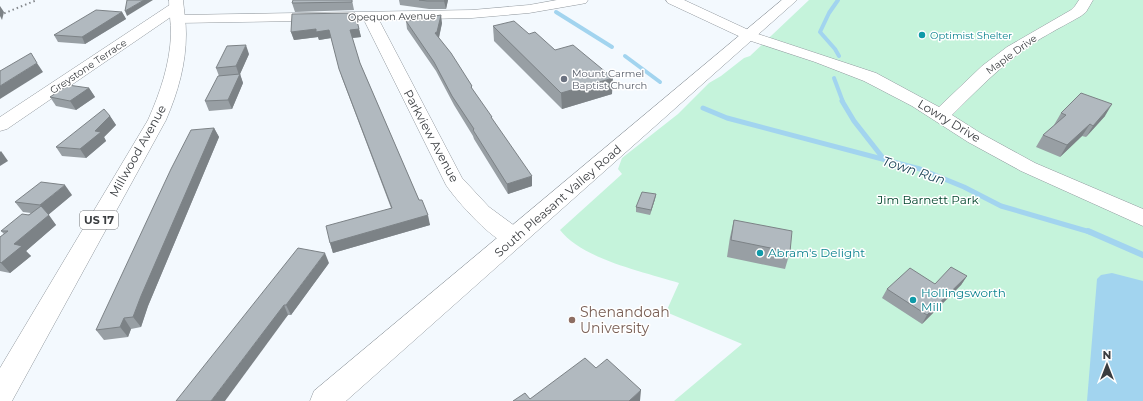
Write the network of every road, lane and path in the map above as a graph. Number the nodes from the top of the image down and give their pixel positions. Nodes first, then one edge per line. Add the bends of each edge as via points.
1 (581, 0) edge
2 (673, 0) edge
3 (790, 0) edge
4 (1086, 0) edge
5 (177, 9) edge
6 (370, 17) junction
7 (750, 36) junction
8 (941, 116) junction
9 (0, 125) edge
10 (1143, 218) edge
11 (515, 238) junction
12 (0, 395) edge
13 (325, 401) edge

1 - 6 street, Opequon Avenue via 497,13
2 - 7 street, Lowry Drive
3 - 7 street, South Pleasant Valley Road
4 - 8 street, Maple Drive via 1076,13 1033,37 988,70
5 - 6 street, Opequon Avenue
5 - 9 street, Greystone Terrace
5 - 12 street, Millwood Avenue / US 17 via 177,57 168,97
6 - 11 street, Parkview Avenue via 458,187 485,217
7 - 8 street, Lowry Drive via 821,58 870,77
7 - 11 street, South Pleasant Valley Road
8 - 10 street, Lowry Drive via 1028,167
11 - 13 street, South Pleasant Valley Road

